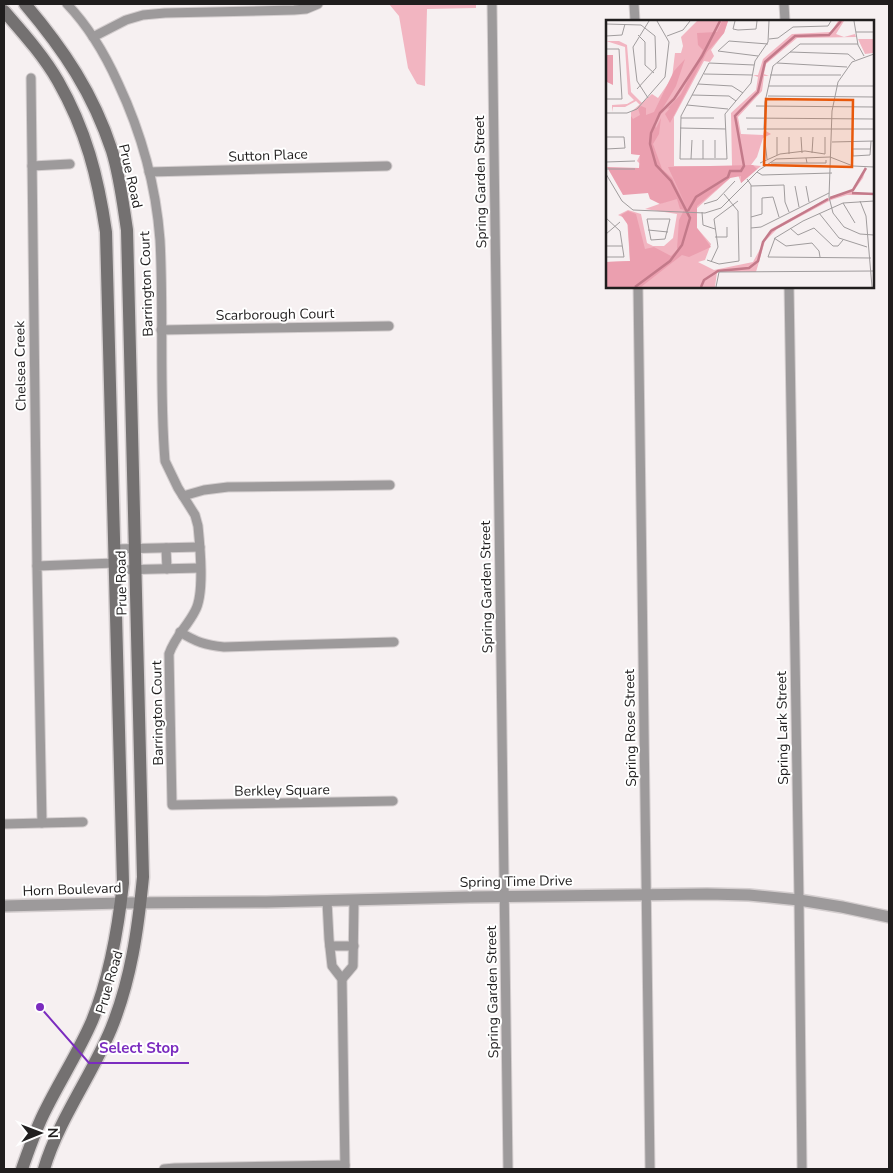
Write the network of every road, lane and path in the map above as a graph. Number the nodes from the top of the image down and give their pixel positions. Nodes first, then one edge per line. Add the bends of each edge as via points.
1 (24, 4) edge
2 (67, 4) edge
3 (318, 4) edge
4 (492, 4) edge
5 (634, 4) edge
6 (784, 4) edge
7 (4, 11) edge
8 (634, 20) edge
9 (785, 20) edge
10 (93, 36) junction
11 (31, 78) dead end
12 (70, 164) dead end
13 (32, 166) junction
14 (387, 166) dead end
15 (149, 172) junction
16 (127, 230) junction
17 (106, 232) junction
18 (638, 288) edge
19 (789, 288) edge
20 (389, 326) dead end
21 (161, 330) junction
22 (390, 485) dead end
23 (182, 496) junction
24 (200, 547) junction
25 (136, 548) junction
26 (166, 548) junction
27 (115, 549) junction
28 (37, 566) junction
29 (115, 567) junction
30 (200, 568) junction
31 (166, 569) junction
32 (136, 570) junction
33 (180, 632) junction
34 (394, 642) dead end
35 (393, 801) dead end
36 (172, 805) joint
37 (83, 822) dead end
38 (42, 823) junction
39 (4, 824) edge
40 (646, 894) junction
41 (505, 897) junction
42 (799, 900) junction
43 (327, 901) junction
44 (354, 901) junction
45 (141, 902) junction
46 (121, 903) junction
47 (4, 906) edge
48 (889, 917) edge
49 (330, 946) junction
50 (354, 946) junction
51 (342, 979) junction
52 (345, 1167) edge
53 (248, 1168) edge
54 (22, 1169) edge
55 (44, 1169) edge
56 (164, 1169) edge
57 (508, 1169) edge
58 (650, 1169) edge
59 (802, 1169) edge

1 - 16 main road, Prue Road via 53,37 75,70 95,110 112,152
2 - 10 street, Barrington Court
3 - 10 street via 294,10 143,15
4 - 41 street, Spring Garden Street
5 - 8 street
6 - 9 street
7 - 17 main road, Prue Road via 37,50 76,118 92,159
10 - 15 street, Barrington Court via 129,105
11 - 13 street, Chelsea Creek
12 - 13 street
13 - 28 street, Chelsea Creek
14 - 15 street, Sutton Place
15 - 21 street, Barrington Court via 160,239
16 - 17 main road
16 - 25 main road, Prue Road
17 - 27 main road, Prue Road
18 - 40 street, Spring Rose Street
19 - 42 street, Spring Lark Street
20 - 21 street, Scarborough Court
21 - 23 street, Barrington Court via 165,461
22 - 23 street via 228,487
23 - 24 street, Barrington Court via 195,515
24 - 26 street
24 - 30 street, Barrington Court
25 - 26 street
25 - 27 street
25 - 32 main road, Prue Road
26 - 31 street
27 - 29 main road, Prue Road
28 - 29 street
28 - 38 street, Chelsea Creek
29 - 32 street
29 - 46 main road, Prue Road
30 - 31 street
30 - 33 street, Barrington Court via 197,607
31 - 32 street
32 - 45 main road, Prue Road via 144,877
33 - 34 street via 206,645 224,647
33 - 36 street, Barrington Court via 169,654
35 - 36 street, Berkley Square
37 - 38 street
38 - 39 street
40 - 41 street, Spring Time Drive
40 - 42 street, Spring Time Drive
40 - 58 street, Spring Rose Street
41 - 44 street, Spring Time Drive
41 - 57 street, Spring Garden Street
42 - 48 street, Spring Time Drive
42 - 59 street, Spring Lark Street
43 - 44 street, Spring Time Drive
43 - 45 street, Spring Time Drive
43 - 49 street
44 - 50 street
45 - 46 street, Horn Boulevard
45 - 55 main road, Prue Road via 134,952 111,1029 63,1119
46 - 47 street, Horn Boulevard
46 - 54 main road, Prue Road via 105,985 92,1021 45,1110
49 - 50 street
49 - 51 street via 332,966
50 - 51 street via 353,966
51 - 52 street
52 - 53 street
53 - 56 street

